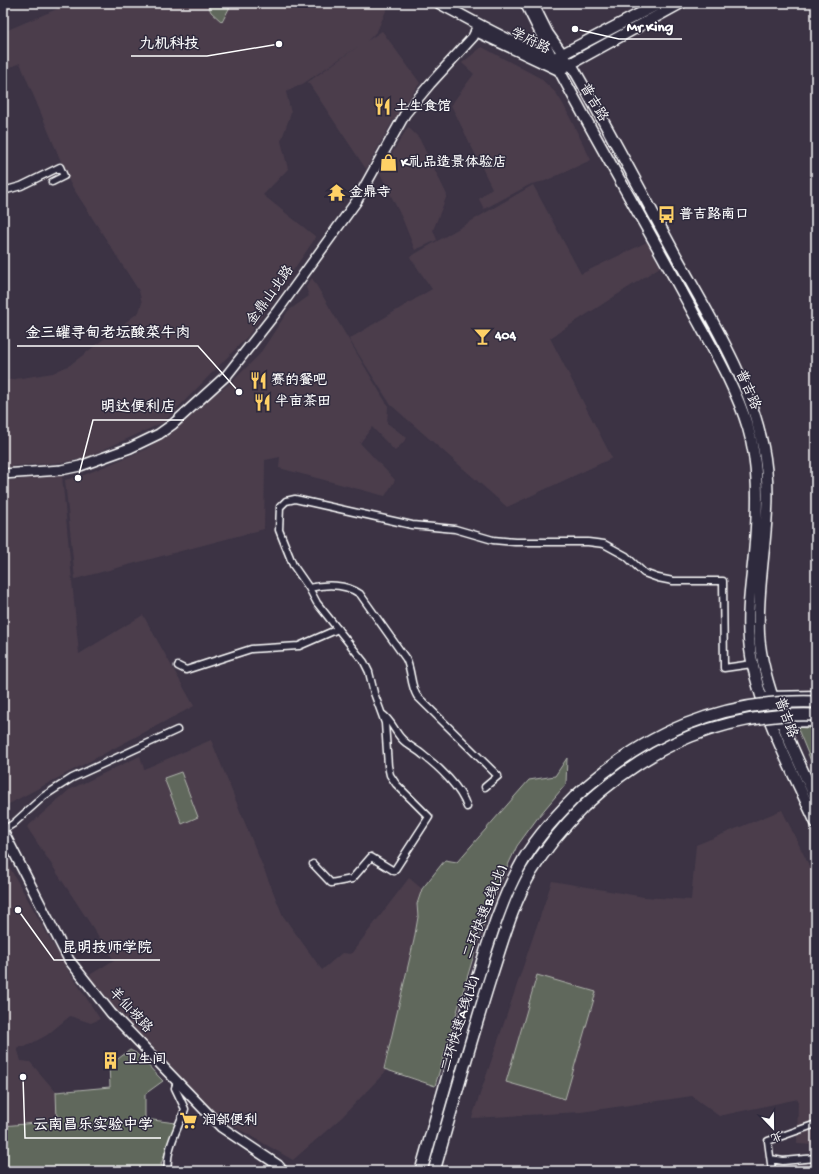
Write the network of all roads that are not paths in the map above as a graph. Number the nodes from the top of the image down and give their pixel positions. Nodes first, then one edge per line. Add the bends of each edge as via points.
1 (439, 3) edge
2 (525, 3) edge
3 (533, 3) edge
4 (660, 3) edge
5 (681, 3) edge
6 (478, 28) junction
7 (563, 54) junction
8 (553, 59) junction
9 (571, 64) junction
10 (559, 70) junction
11 (52, 182) dead end
12 (3, 191) edge
13 (3, 474) edge
14 (309, 588) junction
15 (338, 629) junction
16 (752, 664) junction
17 (178, 666) dead end
18 (816, 696) edge
19 (774, 697) junction
20 (763, 698) junction
21 (816, 702) edge
22 (382, 714) junction
23 (816, 715) edge
24 (816, 721) edge
25 (771, 722) junction
26 (782, 722) junction
27 (178, 730) dead end
28 (485, 787) dead end
29 (816, 799) edge
30 (467, 807) dead end
31 (816, 823) edge
32 (3, 831) edge
33 (313, 864) dead end
34 (177, 1082) junction
35 (816, 1124) edge
36 (816, 1158) edge
37 (770, 1159) junction
38 (168, 1171) edge
39 (283, 1171) edge
40 (421, 1171) edge
41 (434, 1171) edge
42 (772, 1171) edge

1 - 6 main road, 学府路
2 - 8 street, 普吉路
3 - 7 street, 普吉路 via 548,33
4 - 7 main road, 学府路
5 - 9 main road, 学府路
6 - 8 main road, 学府路
6 - 10 main road, 学府路
6 - 13 street, 金鼎山北路 via 405,114 356,202 278,310 227,375 173,424 130,448 61,470
7 - 8 main road, 学府路
7 - 9 street, 普吉路
8 - 9 main road, 学府路
8 - 10 street, 普吉路
9 - 10 main road, 学府路
9 - 19 main road, 普吉路 via 699,297 742,381 758,424 764,449 767,500 759,634 762,659
10 - 16 main road, 普吉路 via 659,246 732,386 748,427 755,454 758,493 748,637
11 - 12 street via 64,176 60,167 21,186
14 - 15 street via 317,603
14 - 16 street via 293,565 279,530 280,507 286,500 295,499 412,525 455,529 493,540 604,544 626,556 644,572 658,578 673,581 723,581 724,668
14 - 28 street via 329,584 360,594 410,666 413,689 417,696 498,776
15 - 17 street via 299,646 251,649 186,670
15 - 22 street via 364,662
16 - 20 main road, 普吉路
18 - 19 main road
19 - 20 main road
19 - 26 main road, 普吉路
20 - 25 main road, 普吉路
21 - 40 highway, 二环快速B线(北), bridge via 782,702 720,712 656,737 602,773 575,797 539,837 509,888 492,934 456,1045
22 - 30 street via 400,738 422,754 460,791
22 - 33 street via 390,775 429,817 394,871 371,856 352,879 331,883
23 - 41 highway, 二环快速A线(北), bridge via 746,719 687,736 636,764 610,783 584,806 549,844 530,873 503,938 470,1041
24 - 26 main road
25 - 26 main road
25 - 31 main road, 普吉路
26 - 29 main road, 普吉路
27 - 32 street via 72,778 44,796
32 - 34 street, 羊仙坡路 via 69,960 111,1013
34 - 38 street via 175,1088 185,1109 170,1150
34 - 39 street, 羊仙坡路 via 222,1127
35 - 37 street via 768,1141
36 - 37 street via 783,1161
37 - 42 street

